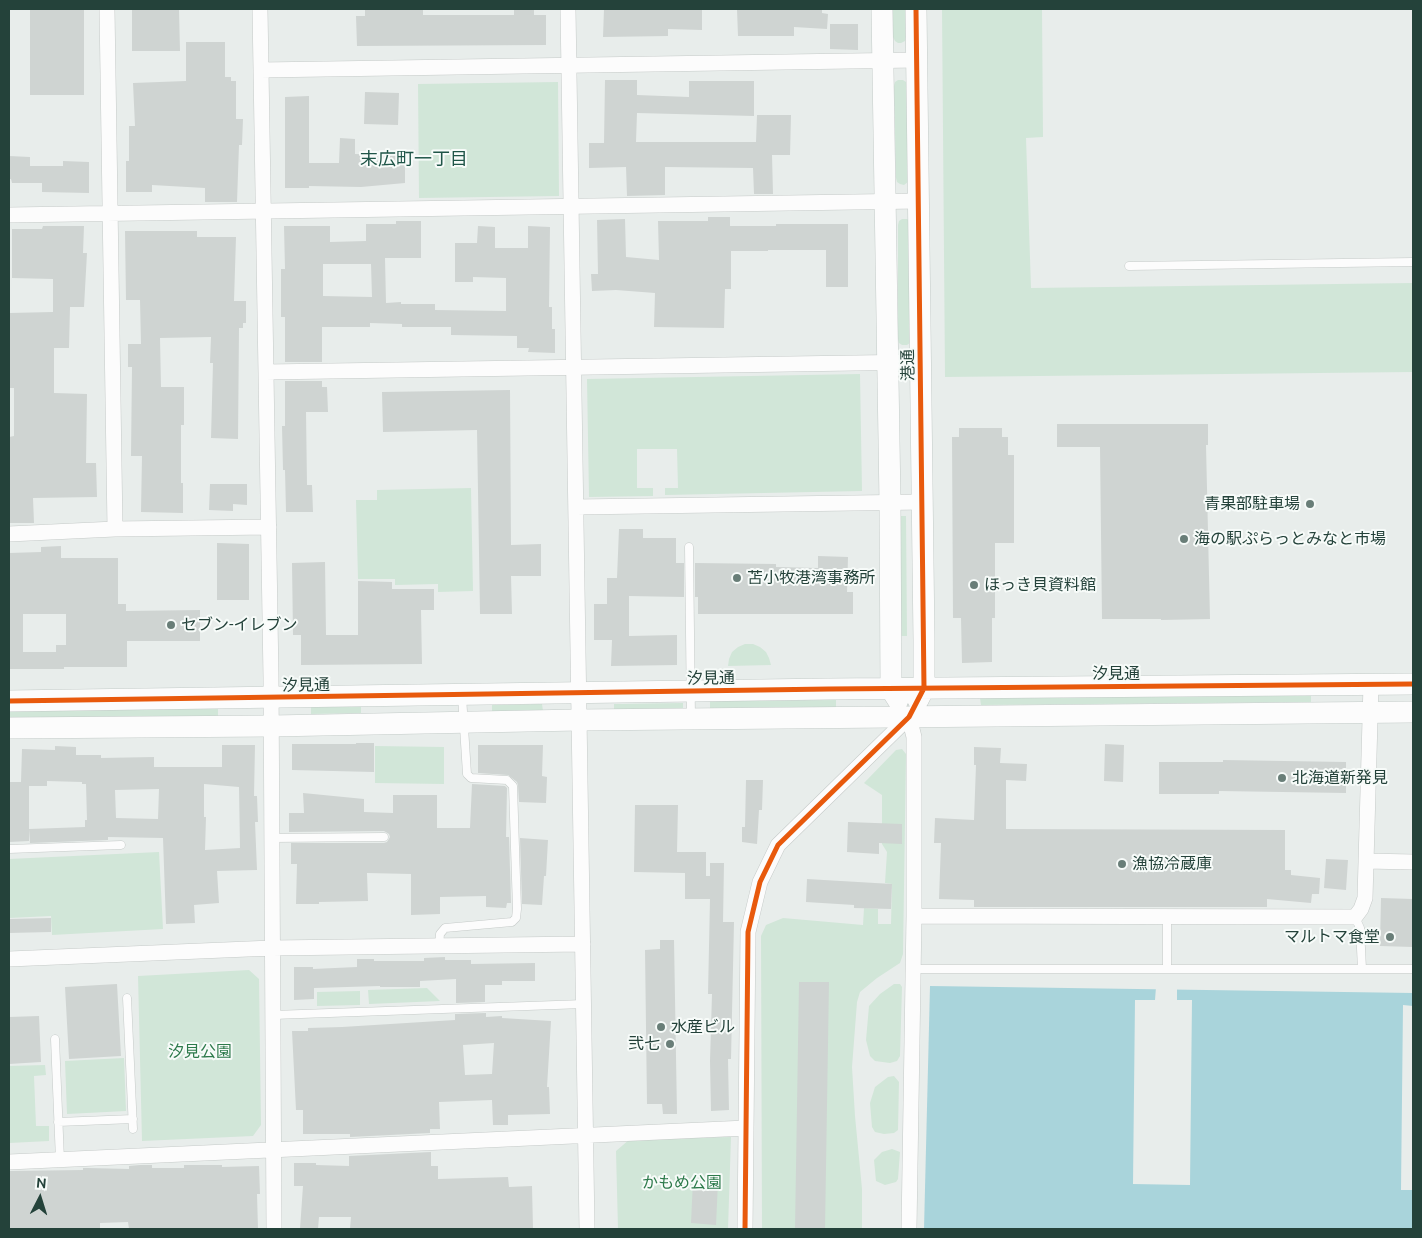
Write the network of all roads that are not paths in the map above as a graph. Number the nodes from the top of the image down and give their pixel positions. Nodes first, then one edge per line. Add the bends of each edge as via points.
1 (107, 9) edge
2 (260, 9) edge
3 (568, 9) edge
4 (882, 9) edge
5 (916, 9) edge
6 (917, 60) junction
7 (883, 61) junction
8 (569, 66) junction
9 (261, 70) junction
10 (919, 201) junction
11 (885, 202) junction
12 (571, 206) junction
13 (264, 211) junction
14 (110, 214) junction
15 (9, 216) edge
16 (1413, 262) edge
17 (1129, 266) dead end
18 (921, 362) junction
19 (888, 363) junction
20 (574, 368) junction
21 (266, 372) junction
22 (890, 502) junction
23 (922, 502) junction
24 (576, 507) junction
25 (269, 527) junction
26 (115, 529) junction
27 (9, 534) edge
28 (690, 547) dead end
29 (1371, 684) junction
30 (1413, 684) edge
31 (891, 688) junction
32 (924, 688) junction
33 (691, 691) junction
34 (579, 693) junction
35 (462, 695) junction
36 (272, 698) junction
37 (9, 701) edge
38 (1413, 712) edge
39 (1370, 713) junction
40 (910, 717) junction
41 (691, 719) junction
42 (579, 720) junction
43 (464, 722) junction
44 (272, 726) junction
45 (9, 728) edge
46 (272, 838) junction
47 (384, 838) dead end
48 (121, 845) dead end
49 (9, 850) edge
50 (1366, 861) junction
51 (1413, 862) edge
52 (914, 916) junction
53 (1167, 917) junction
54 (1355, 917) junction
55 (583, 944) junction
56 (439, 946) junction
57 (272, 948) junction
58 (9, 958) edge
59 (914, 968) junction
60 (1167, 969) junction
61 (1362, 969) junction
62 (1413, 969) edge
63 (127, 998) dead end
64 (584, 1004) junction
65 (273, 1015) junction
66 (55, 1040) dead end
67 (132, 1118) junction
68 (58, 1122) junction
69 (746, 1128) junction
70 (133, 1129) dead end
71 (586, 1135) junction
72 (273, 1150) junction
73 (60, 1160) junction
74 (9, 1162) edge
75 (274, 1229) edge
76 (587, 1229) edge
77 (745, 1229) edge
78 (909, 1229) edge

1 - 14 street
2 - 9 street
3 - 8 street
4 - 7 street, 港通
5 - 6 street, 港通
6 - 7 street
6 - 10 street, 港通
7 - 8 street
7 - 11 street, 港通
8 - 9 street
8 - 12 street
9 - 13 street
10 - 11 street
10 - 18 street, 港通
11 - 12 street
11 - 19 street, 港通
12 - 13 street
12 - 20 street
13 - 14 street
13 - 21 street
14 - 15 street
14 - 26 street
16 - 17 lane
18 - 19 street
18 - 23 street, 港通
19 - 20 street
19 - 22 street, 港通
20 - 21 street
20 - 24 street
21 - 25 street
22 - 23 street
22 - 24 street
22 - 31 street, 港通
23 - 32 street, 港通
24 - 34 street
25 - 26 street
25 - 36 street
26 - 27 street
28 - 33 lane
29 - 30 street, 汐見通
29 - 32 street, 汐見通
29 - 39 street
31 - 32 street, 汐見通
31 - 33 street, 汐見通
31 - 40 street
32 - 40 street, 港通
33 - 34 street, 汐見通
33 - 41 lane
34 - 35 street, 汐見通
34 - 42 street
35 - 36 street, 汐見通
35 - 43 lane
36 - 37 street, 汐見通
36 - 44 street
38 - 39 street
39 - 40 street
39 - 50 street
40 - 41 street
40 - 52 street via 914,737
40 - 69 street via 778,845 760,882 748,932
41 - 42 street
42 - 43 street
42 - 55 street
43 - 44 street
43 - 56 lane via 467,774 471,778 507,780 513,786 516,918 512,922 445,928 440,934
44 - 45 street
44 - 46 street
46 - 47 lane
46 - 57 street
48 - 49 lane
50 - 51 street
50 - 54 street via 1365,898
52 - 53 street
52 - 59 street
53 - 54 street
53 - 60 lane
54 - 61 lane via 1360,928
55 - 56 street
55 - 64 street
56 - 57 street
57 - 58 street
57 - 65 street
59 - 60 lane
59 - 78 street
60 - 61 lane
61 - 62 lane
63 - 67 lane
64 - 65 lane
64 - 71 street
65 - 72 street
66 - 68 lane
67 - 68 lane
67 - 70 lane
68 - 73 lane
69 - 71 street
69 - 77 street
71 - 72 street
71 - 76 street
72 - 73 street
72 - 75 street
73 - 74 street

